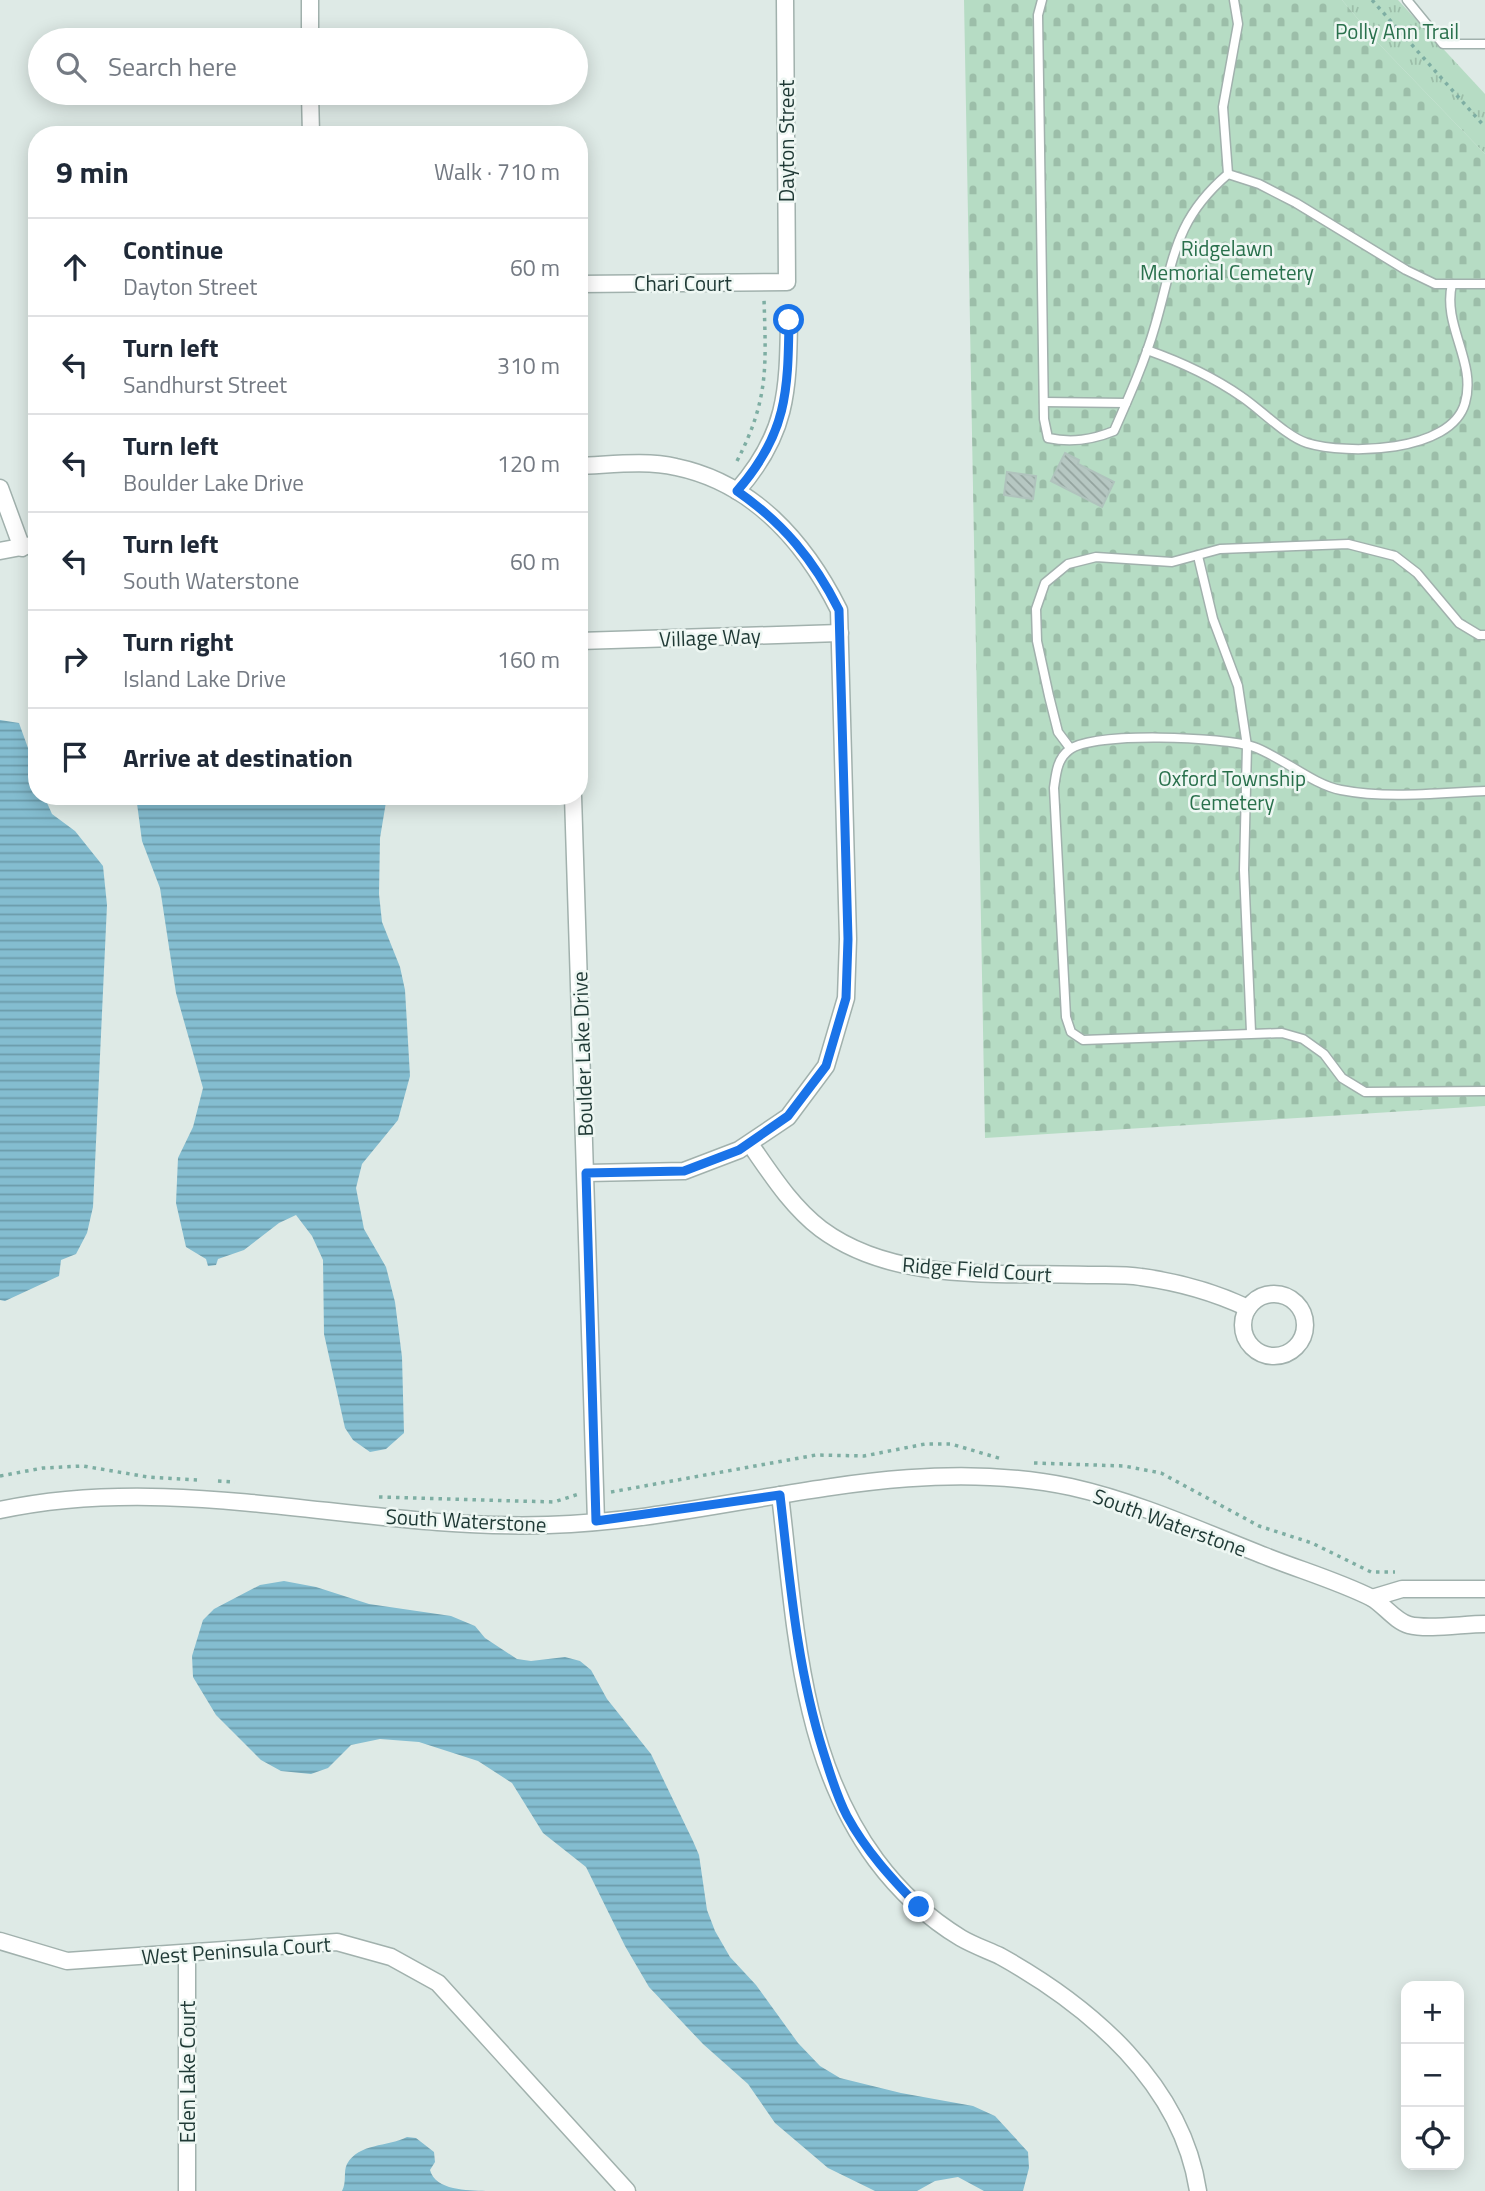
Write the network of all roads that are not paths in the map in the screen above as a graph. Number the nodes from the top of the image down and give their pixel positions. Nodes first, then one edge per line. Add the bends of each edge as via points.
1 (310, 0) edge
2 (785, 0) edge
3 (1042, 0) edge
4 (1234, 0) edge
5 (1407, 0) edge
6 (310, 28) edge
7 (1485, 44) edge
8 (310, 105) edge
9 (311, 126) edge
10 (1227, 174) junction
11 (787, 282) joint
12 (588, 284) edge
13 (1452, 284) junction
14 (1485, 284) edge
15 (789, 320) dead end
16 (1147, 350) junction
17 (1044, 402) junction
18 (1126, 403) junction
19 (588, 466) edge
20 (730, 487) junction
21 (0, 488) edge
22 (28, 544) edge
23 (28, 546) edge
24 (0, 551) edge
25 (1198, 556) junction
26 (840, 633) junction
27 (1485, 635) edge
28 (588, 641) edge
29 (1247, 746) junction
30 (1070, 748) junction
31 (1485, 791) edge
32 (573, 805) edge
33 (1251, 1032) junction
34 (1485, 1091) edge
35 (750, 1143) junction
36 (586, 1173) junction
37 (1248, 1308) dead end
38 (780, 1495) junction
39 (0, 1510) edge
40 (596, 1521) junction
41 (1485, 1588) edge
42 (1371, 1598) junction
43 (1485, 1624) edge
44 (0, 1941) edge
45 (187, 1953) junction
46 (187, 2191) edge
47 (627, 2191) edge
48 (1198, 2191) edge

1 - 6 street
2 - 11 street, Dayton Street
3 - 17 lane via 1038,15
4 - 10 lane via 1238,24 1223,107
5 - 7 lane via 1443,44
8 - 9 street
10 - 13 lane via 1296,203 1406,270 1435,284
10 - 16 lane via 1186,220
11 - 12 street, Chari Court
13 - 14 lane
13 - 16 lane via 1448,302 1467,378 1465,405 1455,420 1431,439 1404,446 1325,447 1304,442 1213,378
15 - 20 street via 788,387 782,410 761,464
16 - 18 lane
17 - 18 lane
17 - 18 lane via 1048,438 1061,441 1092,440 1114,431
19 - 20 street via 673,466
20 - 26 street via 765,510 801,546 839,610
21 - 22 street
23 - 24 street
25 - 27 lane via 1248,547 1370,547 1395,556 1418,573 1459,623
25 - 29 lane via 1213,619 1238,686
25 - 30 lane via 1172,562 1096,557 1068,564 1045,583 1036,609 1037,641 1058,732
26 - 28 street, Village Way
26 - 35 street via 846,998 826,1066 788,1116
29 - 30 lane via 1157,737
29 - 31 lane via 1336,789 1364,794
29 - 33 lane via 1244,870
30 - 33 lane via 1059,760 1054,788 1066,1017 1071,1032 1083,1040
32 - 36 street, Boulder Lake Drive
33 - 34 lane via 1303,1038 1324,1054 1342,1078 1365,1092
35 - 36 street via 684,1171
35 - 37 street, Ridge Field Court via 783,1192 819,1227 867,1255 895,1264 952,1271 1139,1276 1217,1294
36 - 40 street, Boulder Lake Drive
38 - 40 street, South Waterstone
38 - 42 street, South Waterstone via 955,1475 1071,1487 1144,1508
38 - 48 street via 801,1666 812,1716 846,1815 877,1861 919,1907 964,1940 1039,1980 1117,2041 1148,2076 1178,2124
39 - 40 street, South Waterstone via 140,1495 217,1498 481,1525
41 - 42 street via 1402,1589
42 - 43 street, South Waterstone via 1407,1625
44 - 45 street, West Peninsula Court via 67,1961
45 - 46 street, Eden Lake Court
45 - 47 street, West Peninsula Court via 337,1942 391,1957 438,1983

